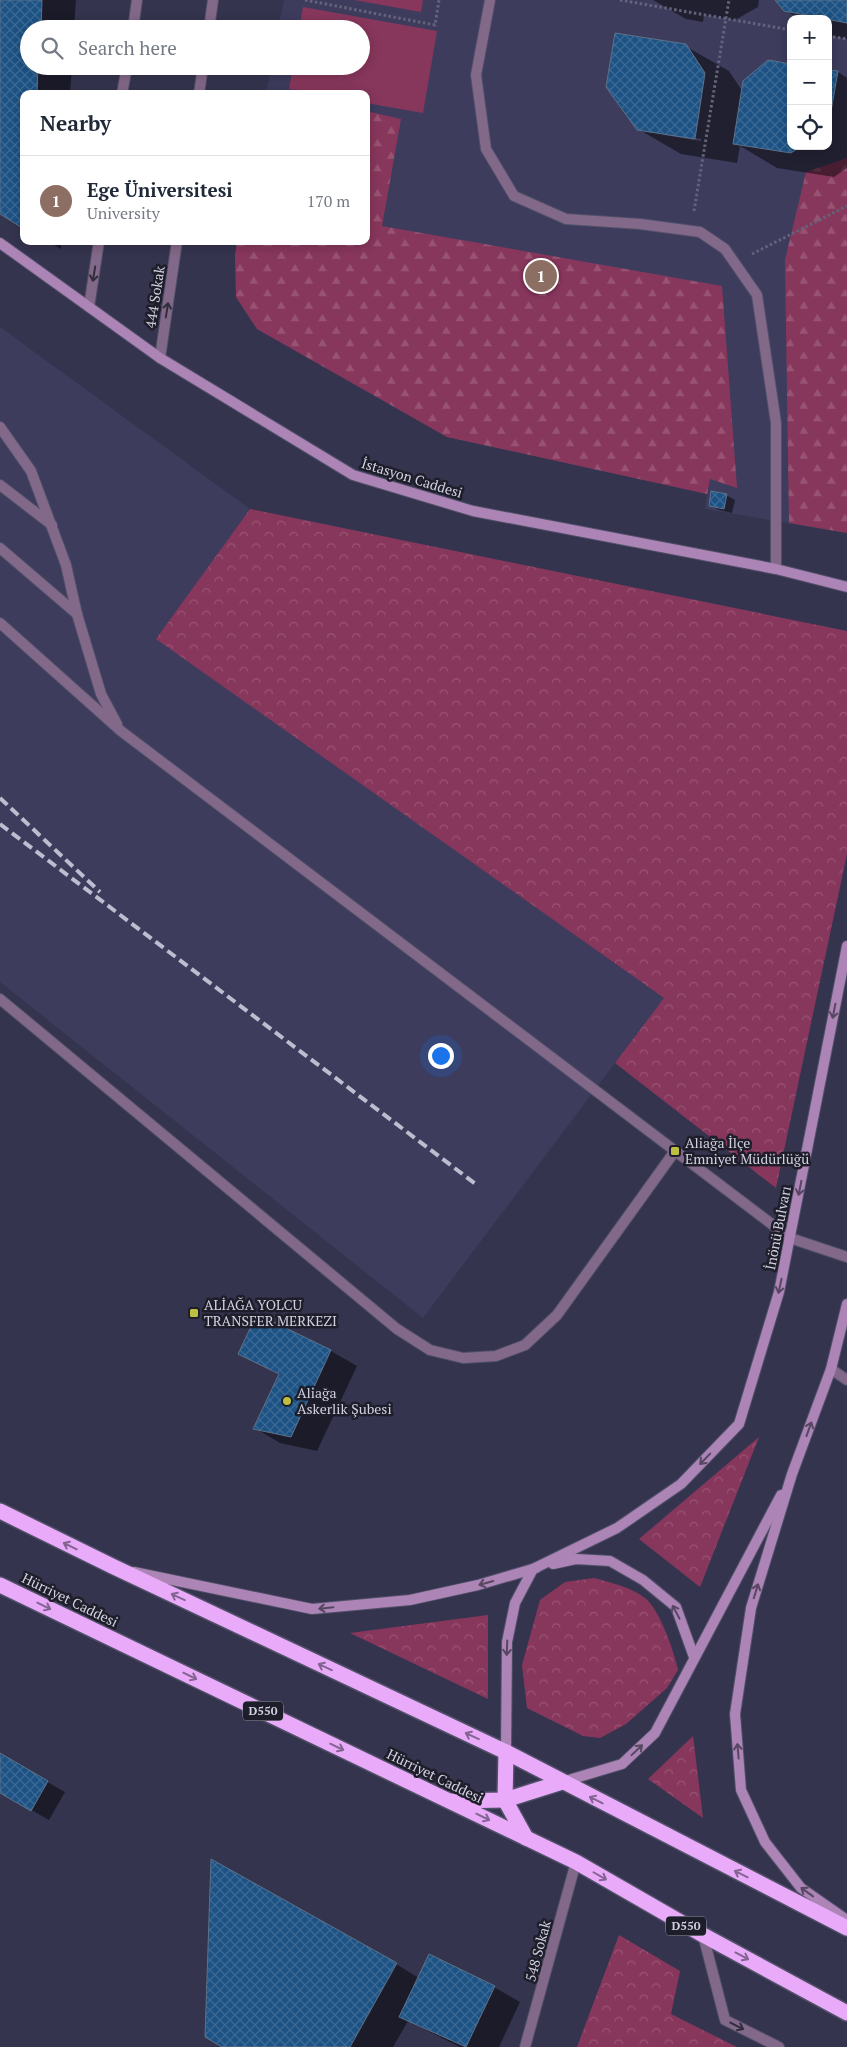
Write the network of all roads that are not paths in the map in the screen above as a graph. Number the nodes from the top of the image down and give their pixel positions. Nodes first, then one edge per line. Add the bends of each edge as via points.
1 (137, 0) edge
2 (213, 0) edge
3 (490, 0) edge
4 (134, 20) edge
5 (210, 20) edge
6 (125, 75) edge
7 (202, 75) edge
8 (123, 90) edge
9 (200, 90) edge
10 (0, 243) edge
11 (98, 245) edge
12 (176, 245) edge
13 (89, 307) junction
14 (160, 358) junction
15 (0, 427) edge
16 (0, 485) edge
17 (52, 526) junction
18 (0, 548) edge
19 (776, 569) junction
20 (847, 587) edge
21 (77, 614) junction
22 (0, 623) edge
23 (121, 731) junction
24 (847, 946) edge
25 (0, 999) edge
26 (675, 1151) junction
27 (790, 1238) junction
28 (847, 1257) edge
29 (847, 1304) edge
30 (831, 1369) junction
31 (847, 1380) edge
32 (792, 1474) junction
33 (0, 1511) edge
34 (114, 1568) junction
35 (533, 1569) junction
36 (0, 1585) edge
37 (694, 1657) junction
38 (506, 1752) junction
39 (562, 1782) junction
40 (505, 1800) junction
41 (450, 1802) junction
42 (526, 1838) junction
43 (576, 1862) junction
44 (847, 1920) edge
45 (847, 1928) edge
46 (703, 1935) junction
47 (847, 2013) edge
48 (525, 2047) edge
49 (779, 2047) edge

1 - 4 street
2 - 5 street
3 - 19 street via 476,75 486,149 514,196 566,219 700,232 725,249 757,295 776,422
6 - 8 street
7 - 9 street
10 - 13 street, İstasyon Caddesi
11 -> 13 street
14 -> 12 street, 444 Sokak
13 - 14 street, İstasyon Caddesi
14 - 19 street, İstasyon Caddesi via 353,475 473,510
15 - 17 street via 31,471
16 - 17 street
17 - 21 street via 66,565
18 - 21 street
19 - 20 street, İstasyon Caddesi
21 - 23 street via 101,694
22 - 23 street
23 - 26 street
24 -> 27 street, İnönü Bulvarı
25 - 26 street via 397,1329 430,1350 463,1358 496,1356 525,1345 557,1315
26 - 27 street
27 - 28 street
27 -> 35 street, İnönü Bulvarı via 779,1292 738,1424 681,1484 617,1528
29 - 30 street
30 - 31 street
32 -> 30 street
32 - 37 street
44 -> 32 street via 801,1888 765,1842 741,1790 735,1714 751,1608
34 -> 33 highway
35 -> 34 street via 410,1600 312,1609
38 -> 34 highway
37 -> 35 street via 676,1607 643,1580 610,1561 576,1559
35 -> 38 street via 515,1603 507,1642
36 -> 41 highway, Hürriyet Caddesi / D550
39 -> 37 street via 622,1764 655,1733
38 - 39 highway
38 - 40 highway
39 - 40 highway
45 -> 39 highway
40 - 41 highway
40 - 42 highway
41 -> 42 highway, Hürriyet Caddesi / D550
42 - 43 highway, Hürriyet Caddesi / D550
43 -> 46 highway, Hürriyet Caddesi / D550
43 - 48 street, 548 Sokak
46 -> 47 highway, Hürriyet Caddesi / D550
46 -> 49 street via 725,2020

